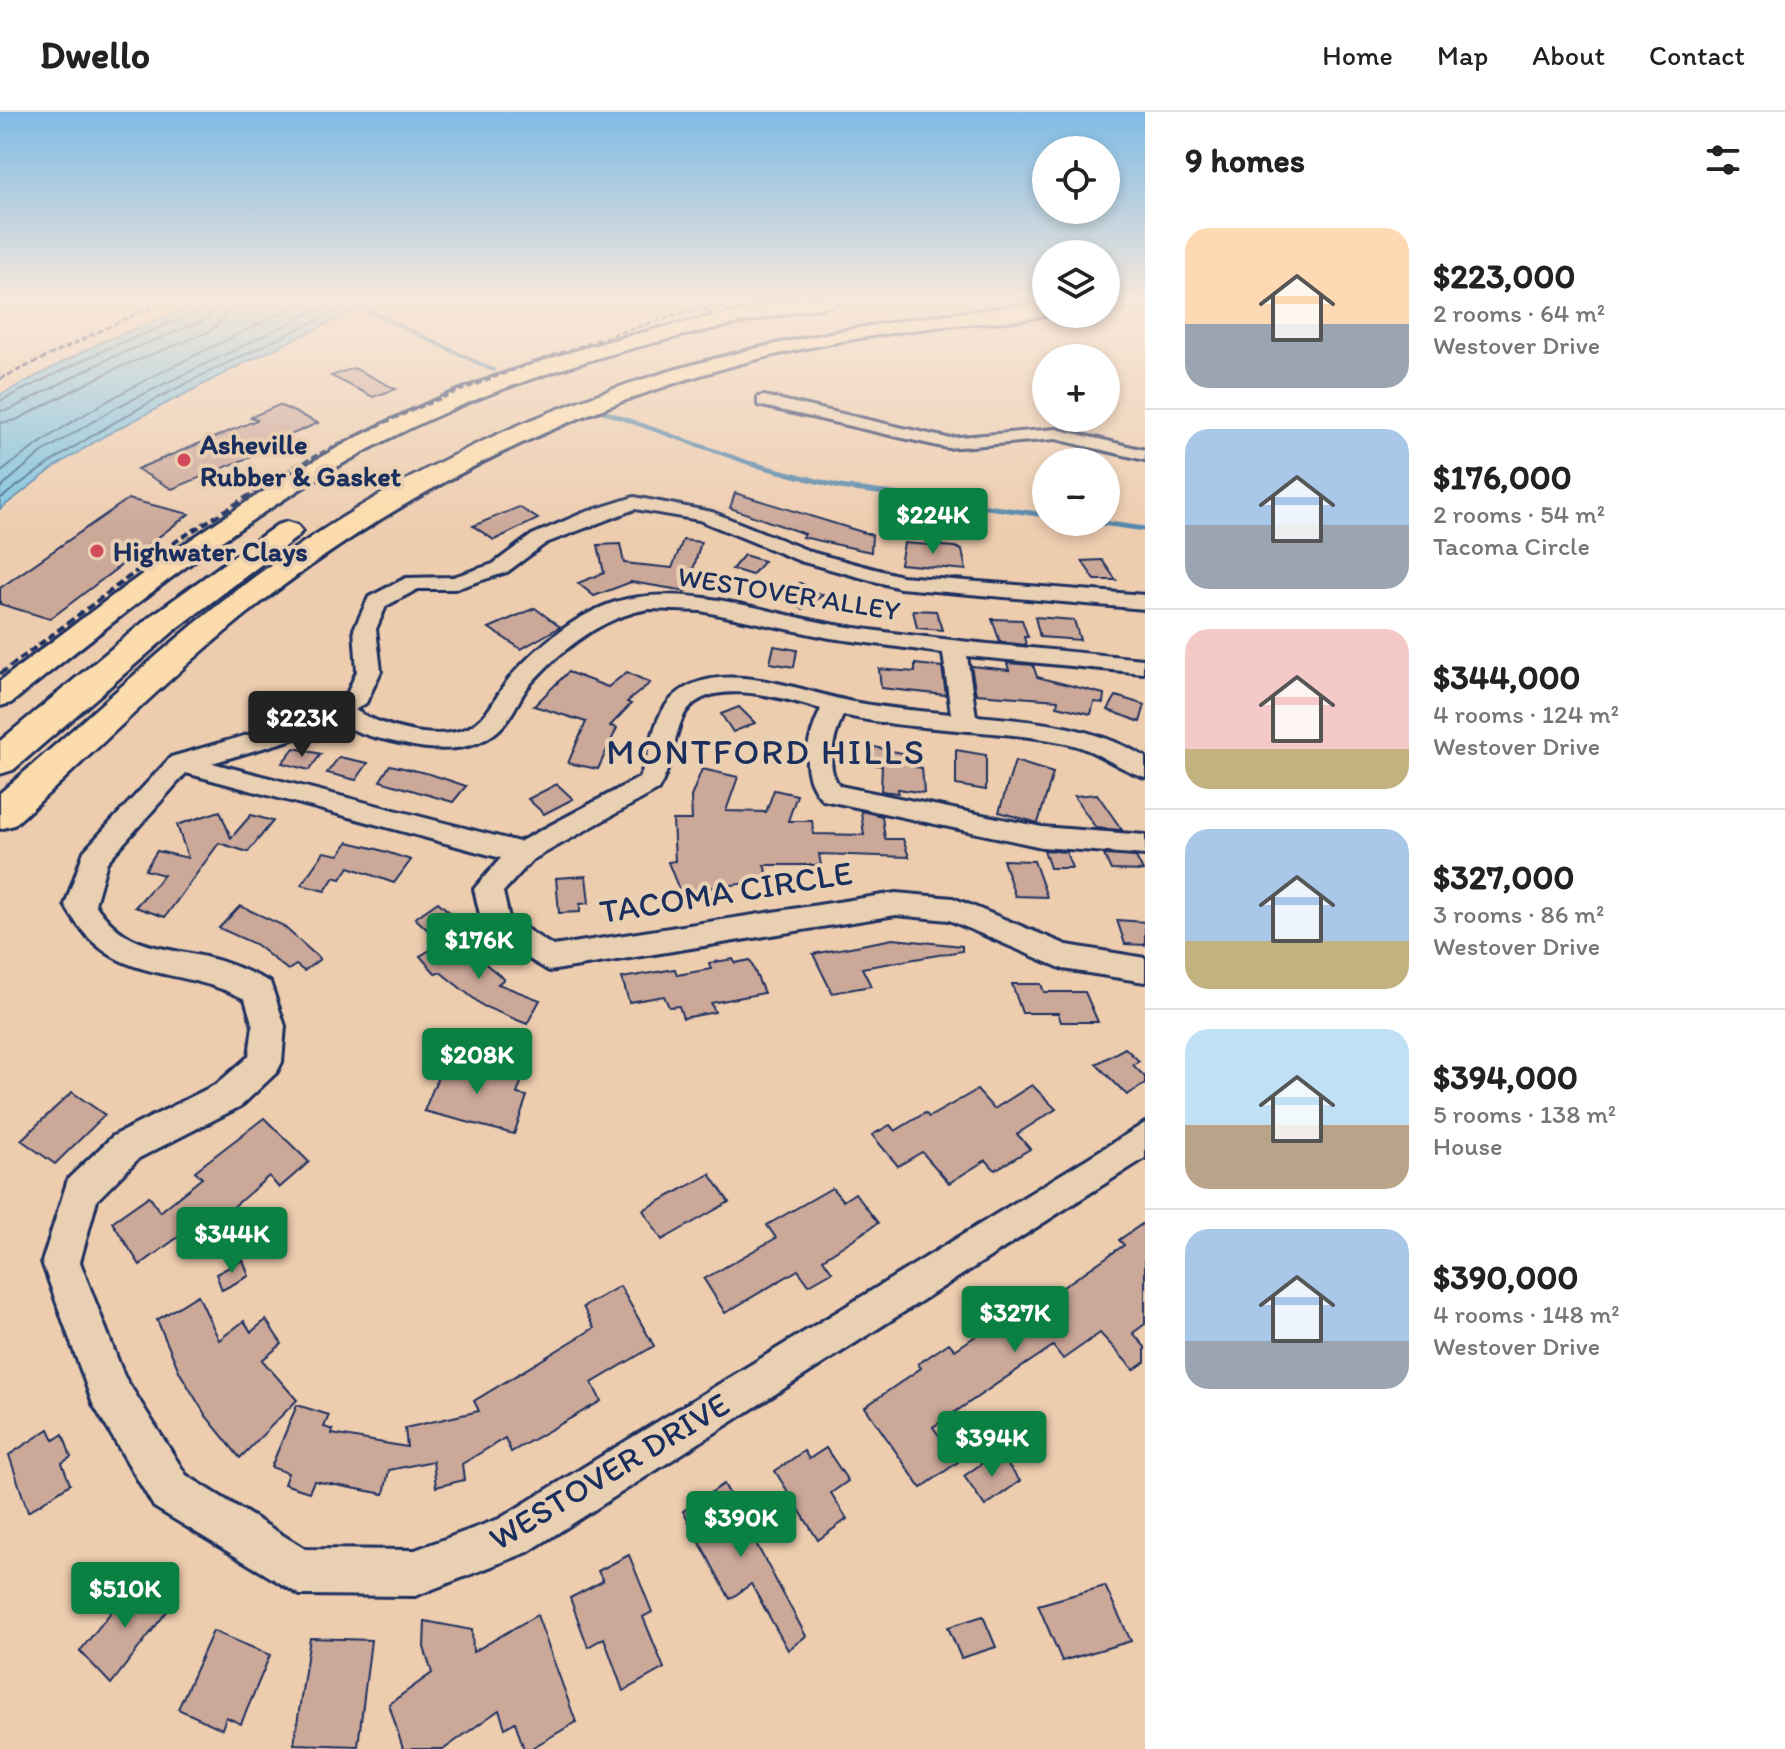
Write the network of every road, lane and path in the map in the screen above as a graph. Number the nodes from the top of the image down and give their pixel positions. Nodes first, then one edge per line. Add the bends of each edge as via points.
1 (519, 376) edge
2 (604, 376) edge
3 (662, 376) edge
4 (764, 401) dead end
5 (1145, 455) edge
6 (411, 457) dead end
7 (309, 516) dead end
8 (1145, 602) edge
9 (954, 648) junction
10 (1143, 666) edge
11 (0, 696) edge
12 (835, 705) junction
13 (338, 710) junction
14 (964, 721) junction
15 (0, 761) edge
16 (180, 763) junction
17 (1145, 768) edge
18 (0, 815) edge
19 (1145, 845) edge
20 (522, 853) junction
21 (1145, 970) edge
22 (1145, 1139) edge

1 - 11 main road via 375,438 301,478 204,541
2 - 6 highway via 508,411
3 - 18 highway via 531,424 393,495 202,634
4 - 5 street via 947,443 1056,434
7 - 15 highway via 163,623
8 - 13 street via 900,582 807,557 705,516 634,503 539,539 500,568 455,583 414,583 377,602 365,629 366,683 357,698
9 - 10 street, WESTOVER ALLEY
9 - 13 street, WESTOVER ALLEY via 692,606 633,605 595,621 548,657 475,736 453,741 405,736
9 - 14 street
12 - 14 street, TACOMA CIRCLE
12 - 19 street via 826,722 818,775 832,794 1042,837
12 - 20 street, TACOMA CIRCLE via 746,685 704,690 681,702 665,723 657,773 649,784
13 - 16 street via 281,734
14 - 17 street, TACOMA CIRCLE via 1094,740
16 - 20 street
16 - 22 street, WESTOVER DRIVE via 94,858 80,905 95,931 125,955 214,971 259,991 269,1026 265,1062 229,1095 126,1147 81,1191 61,1262 108,1389 170,1491 300,1572 415,1573 512,1536
20 - 21 street, TACOMA CIRCLE via 488,889 495,924 549,959 896,904 953,909 1063,957

